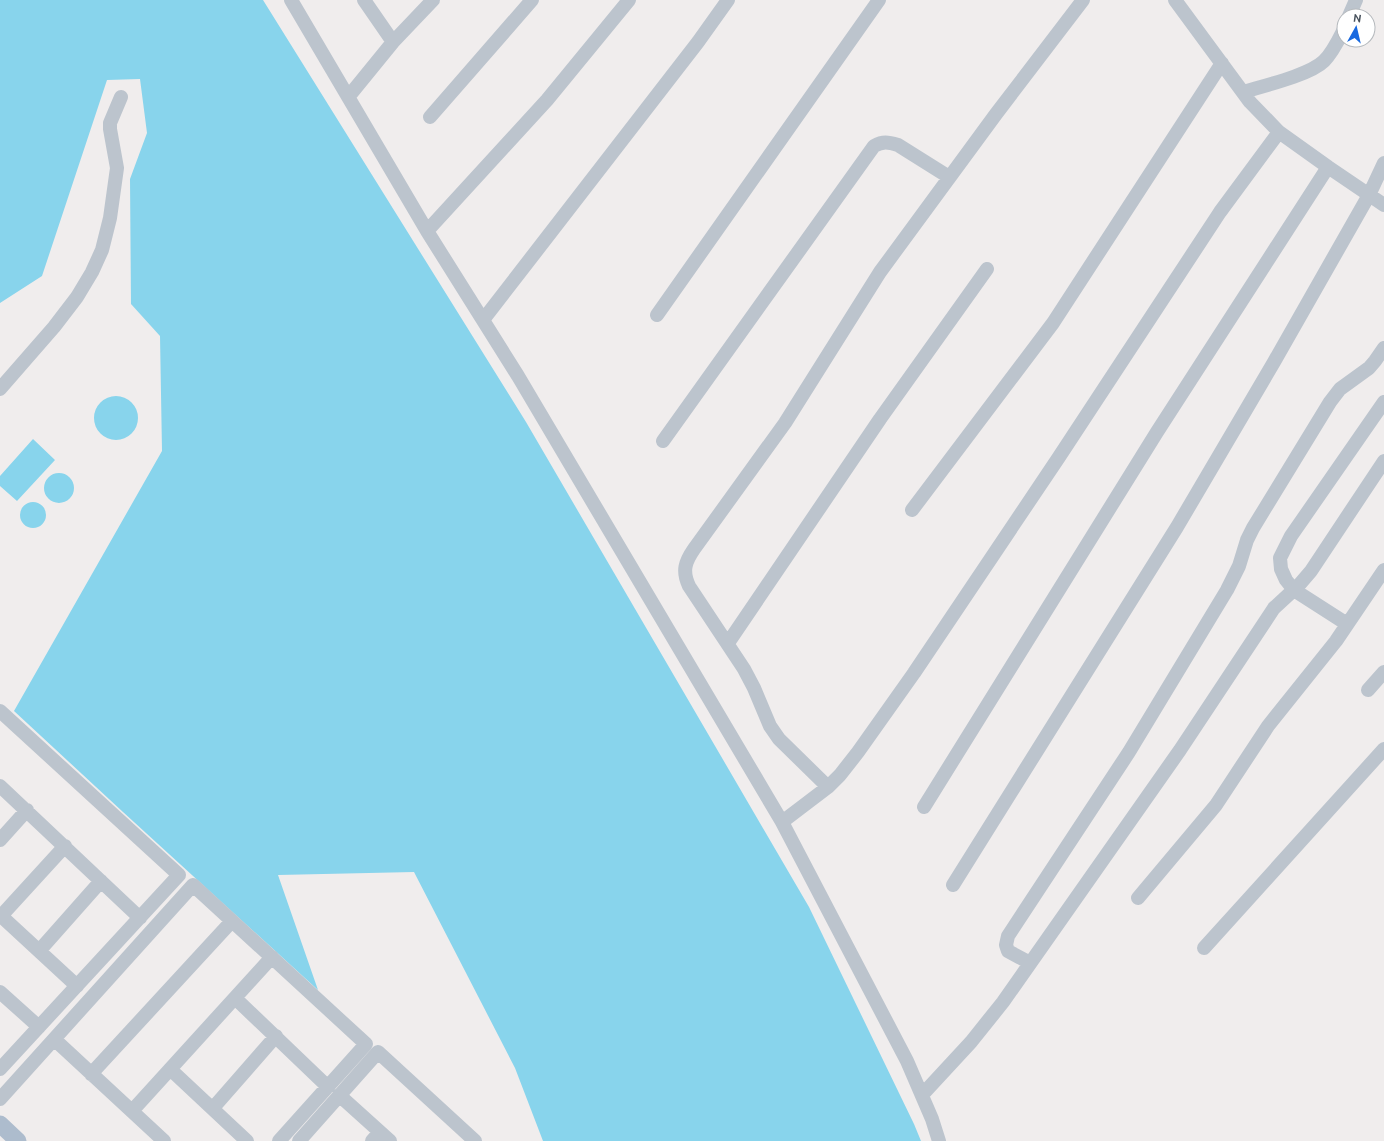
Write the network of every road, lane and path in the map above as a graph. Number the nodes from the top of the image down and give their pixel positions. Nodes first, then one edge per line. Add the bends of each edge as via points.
1 (291, 0) edge
2 (364, 0) edge
3 (433, 0) edge
4 (532, 0) edge
5 (629, 0) edge
6 (728, 0) edge
7 (879, 0) edge
8 (1083, 0) edge
9 (1175, 0) edge
10 (393, 42) junction
11 (1336, 43) edge
12 (1222, 63) junction
13 (1243, 92) junction
14 (349, 96) junction
15 (121, 97) dead end
16 (430, 117) dead end
17 (1279, 132) junction
18 (1384, 163) edge
19 (1328, 167) junction
20 (949, 178) junction
21 (1370, 195) junction
22 (1384, 205) edge
23 (428, 231) junction
24 (987, 269) dead end
25 (657, 315) dead end
26 (483, 320) junction
27 (1384, 348) edge
28 (0, 389) edge
29 (1384, 402) edge
30 (663, 440) dead end
31 (1384, 461) edge
32 (912, 510) dead end
33 (1384, 570) edge
34 (1294, 590) junction
35 (1348, 624) junction
36 (728, 643) junction
37 (1384, 672) edge
38 (1368, 690) dead end
39 (0, 711) edge
40 (1384, 750) edge
41 (0, 786) edge
42 (828, 787) junction
43 (924, 807) dead end
44 (27, 810) junction
45 (782, 822) junction
46 (0, 840) edge
47 (65, 846) junction
48 (101, 881) junction
49 (953, 885) dead end
50 (1138, 898) dead end
51 (0, 915) edge
52 (140, 918) junction
53 (232, 920) junction
54 (1204, 948) dead end
55 (39, 951) junction
56 (272, 957) junction
57 (1030, 963) junction
58 (77, 986) junction
59 (0, 992) edge
60 (235, 998) junction
61 (39, 1027) junction
62 (276, 1036) junction
63 (54, 1039) junction
64 (0, 1069) edge
65 (170, 1069) junction
66 (91, 1074) junction
67 (328, 1087) junction
68 (339, 1095) junction
69 (922, 1095) junction
70 (0, 1099) edge
71 (212, 1108) junction
72 (132, 1110) junction
73 (0, 1124) edge
74 (381, 1138) edge
75 (18, 1141) edge
76 (164, 1141) edge
77 (247, 1141) edge
78 (279, 1141) edge
79 (299, 1141) edge
80 (475, 1141) edge
81 (939, 1141) edge

1 - 14 street
2 - 10 street
3 - 10 street
4 - 16 street
5 - 23 street via 547,100
6 - 26 street
7 - 25 street
8 - 20 street
9 - 12 street
10 - 14 street
11 - 13 street via 1324,61 1312,70
12 - 13 street
12 - 32 street via 1053,323
13 - 17 street
14 - 23 street
15 - 28 street via 110,123 117,168 110,218 102,250 77,297
17 - 19 street
17 - 42 street via 1220,212 914,673 858,752
18 - 21 street
19 - 21 street
19 - 43 street via 1157,432
20 - 30 street via 898,145 881,142 874,146
20 - 36 street via 880,272 785,422 689,558 685,571 688,586
21 - 22 street
21 - 49 street via 1177,527
23 - 26 street
24 - 36 street via 880,419
26 - 45 street
27 - 57 street via 1369,368 1340,389 1323,412 1253,528 1227,590 1129,752 1008,936 1008,951
29 - 34 street via 1314,501 1282,552 1281,569
31 - 34 street via 1317,562
33 - 35 street
34 - 35 street
34 - 57 street via 1274,608 1180,750
35 - 50 street via 1268,726 1216,805
36 - 42 street via 779,739
37 - 38 street
39 - 52 street via 179,875
40 - 54 street
41 - 44 street
42 - 45 street
44 - 46 street
44 - 47 street
45 - 69 street via 907,1061
47 - 48 street
47 - 51 street
48 - 52 street
48 - 55 street
51 - 55 street
52 - 58 street
53 - 56 street
53 - 63 street via 193,885
53 - 66 street
55 - 58 street
56 - 60 street
56 - 67 street via 366,1044
57 - 69 street via 971,1042
58 - 61 street
59 - 61 street
60 - 62 street
60 - 65 street
61 - 64 street
62 - 67 street
62 - 71 street
63 - 66 street
63 - 70 street
65 - 71 street
65 - 72 street
66 - 72 street
67 - 78 street
68 - 74 street
68 - 79 street
68 - 80 street via 378,1052
69 - 81 street
71 - 77 street
72 - 76 street
73 - 75 main road

